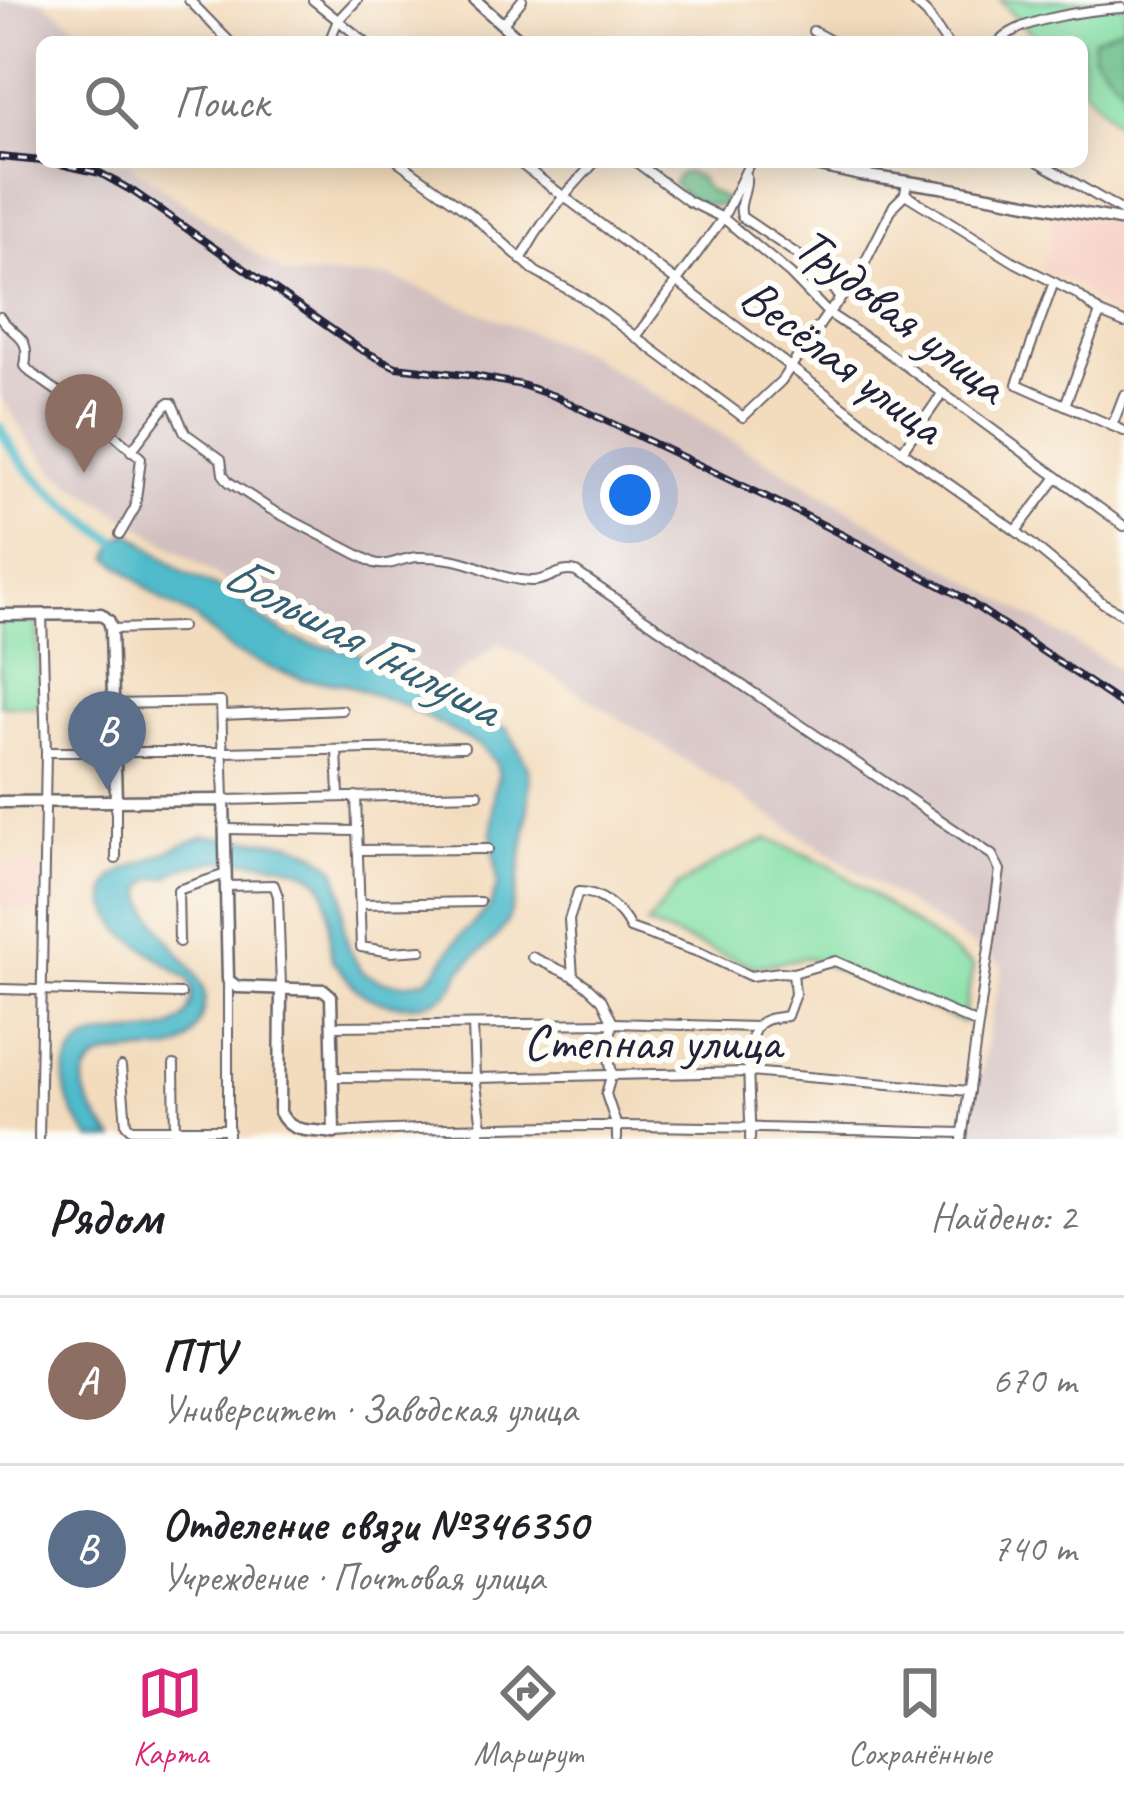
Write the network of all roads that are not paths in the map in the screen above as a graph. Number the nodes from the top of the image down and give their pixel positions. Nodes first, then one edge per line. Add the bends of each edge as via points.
1 (189, 0) edge
2 (313, 0) edge
3 (357, 0) edge
4 (476, 0) edge
5 (522, 0) edge
6 (912, 0) edge
7 (1122, 8) edge
8 (338, 20) junction
9 (813, 32) dead end
10 (506, 33) edge
11 (224, 36) edge
12 (331, 36) edge
13 (358, 36) edge
14 (821, 36) edge
15 (942, 36) edge
16 (1004, 36) edge
17 (408, 168) edge
18 (418, 168) edge
19 (526, 168) edge
20 (590, 168) edge
21 (644, 168) edge
22 (748, 168) edge
23 (829, 168) edge
24 (866, 168) edge
25 (1049, 168) edge
26 (746, 173) junction
27 (416, 174) junction
28 (861, 175) junction
29 (906, 188) junction
30 (564, 196) junction
31 (1124, 212) edge
32 (723, 218) junction
33 (1124, 221) edge
34 (521, 260) junction
35 (679, 282) junction
36 (1054, 282) junction
37 (840, 299) junction
38 (1100, 313) junction
39 (828, 314) junction
40 (0, 316) edge
41 (1124, 323) edge
42 (637, 337) junction
43 (792, 366) junction
44 (942, 394) junction
45 (1124, 395) edge
46 (1065, 405) junction
47 (1112, 426) junction
48 (1124, 431) edge
49 (131, 451) junction
50 (902, 451) junction
51 (1057, 477) junction
52 (1124, 526) edge
53 (1016, 531) junction
54 (120, 534) dead end
55 (0, 615) edge
56 (42, 615) junction
57 (1124, 615) edge
58 (181, 627) dead end
59 (111, 629) junction
60 (112, 704) junction
61 (342, 710) dead end
62 (222, 715) junction
63 (464, 747) dead end
64 (338, 749) junction
65 (46, 752) junction
66 (224, 752) junction
67 (115, 753) junction
68 (478, 794) dead end
69 (339, 796) junction
70 (356, 796) junction
71 (224, 800) junction
72 (45, 801) junction
73 (116, 801) junction
74 (0, 802) edge
75 (357, 831) junction
76 (226, 832) junction
77 (488, 849) dead end
78 (358, 850) junction
79 (116, 859) dead end
80 (227, 880) junction
81 (480, 902) dead end
82 (360, 904) junction
83 (178, 942) dead end
84 (421, 950) dead end
85 (532, 957) dead end
86 (793, 973) junction
87 (573, 976) junction
88 (228, 980) junction
89 (0, 989) edge
90 (41, 989) junction
91 (281, 989) junction
92 (181, 994) dead end
93 (613, 1023) junction
94 (979, 1024) junction
95 (473, 1025) junction
96 (333, 1027) junction
97 (756, 1027) junction
98 (174, 1065) dead end
99 (121, 1067) dead end
100 (750, 1072) junction
101 (612, 1073) junction
102 (334, 1077) junction
103 (475, 1078) junction
104 (969, 1091) junction
105 (482, 1126) junction
106 (617, 1127) junction
107 (751, 1127) junction
108 (404, 1129) junction
109 (175, 1134) edge
110 (228, 1134) edge
111 (312, 1134) edge
112 (336, 1136) edge
113 (962, 1136) edge
114 (39, 1139) edge
115 (415, 1139) edge
116 (475, 1139) edge
117 (616, 1139) edge
118 (751, 1139) edge

1 - 11 street
2 - 8 street
3 - 8 street
4 - 10 main road
5 - 10 street
6 - 15 street
7 - 16 street
8 - 12 street
8 - 13 street
9 - 14 street
17 - 27 street
18 - 27 street
19 - 30 street, Весёлая улица
20 - 30 street
21 - 32 street, Трудовая улица
22 - 26 street
23 - 28 main road
24 - 28 street
25 - 31 street
26 - 32 street
26 - 37 street via 742,217 819,269
27 - 34 street
28 - 29 main road
29 - 33 main road
29 - 36 street
29 - 37 street
30 - 34 street
30 - 35 street, Весёлая улица
32 - 35 street
32 - 39 street, Трудовая улица
34 - 42 street
35 - 42 street
35 - 43 street, Весёлая улица
36 - 38 street
36 - 46 street via 1017,384
37 - 39 street
38 - 41 street
38 - 46 street
39 - 43 street
39 - 44 street, Трудовая улица
40 - 49 street via 25,341 26,369
42 - 43 street via 743,417
43 - 50 street, Весёлая улица
44 - 50 street
44 - 51 street, Трудовая улица
45 - 47 street
46 - 47 street
47 - 48 street
49 - 54 street via 142,461 135,508
49 - 94 street via 172,403 180,427 221,459 229,482 374,563 439,558 535,582 567,569 589,580 992,854 1000,870
50 - 53 street, Весёлая улица
51 - 52 street, Трудовая улица
51 - 53 street
53 - 57 street, Весёлая улица
55 - 56 main road
56 - 59 main road via 101,614
56 - 65 street
58 - 59 street
59 - 60 main road
60 - 62 street via 221,702
60 - 67 main road
61 - 62 street
62 - 66 street
63 - 64 street
64 - 66 street
64 - 69 street
65 - 67 street
65 - 72 street
66 - 67 street
66 - 71 street
67 - 73 main road
68 - 70 street
69 - 70 street
69 - 71 street
70 - 75 street
71 - 73 main road
71 - 76 main road
72 - 73 main road
72 - 74 main road
72 - 90 street
73 - 79 street
75 - 76 street
75 - 78 street
76 - 80 main road
77 - 78 street
78 - 82 street
80 - 83 street via 178,890
80 - 88 main road
80 - 91 street via 274,885
81 - 82 street
82 - 84 street via 361,947
85 - 87 street
86 - 87 street via 738,972 629,928 621,911 587,891 578,892 569,920
86 - 94 street via 835,961
86 - 97 street via 787,1016
87 - 93 street via 602,1000
88 - 91 main road
88 - 110 street
89 - 90 street
90 - 92 street
90 - 114 street
91 - 96 main road via 324,990
91 - 111 main road via 280,1112 294,1129
93 - 95 street
93 - 97 street
93 - 101 street
94 - 104 street
95 - 96 street
95 - 103 street
96 - 102 main road
97 - 100 street
98 - 109 street
99 - 109 street via 126,1124
100 - 101 street, Степная улица
100 - 104 street, Степная улица
100 - 107 street
101 - 103 street, Степная улица
101 - 106 street via 606,1094
102 - 103 street, Степная улица
102 - 112 main road
103 - 105 street
104 - 113 street
105 - 106 street
105 - 108 street
105 - 116 street
106 - 107 street
106 - 117 street
107 - 113 street
107 - 118 street
108 - 112 street
108 - 115 street
109 - 110 street
111 - 112 main road

